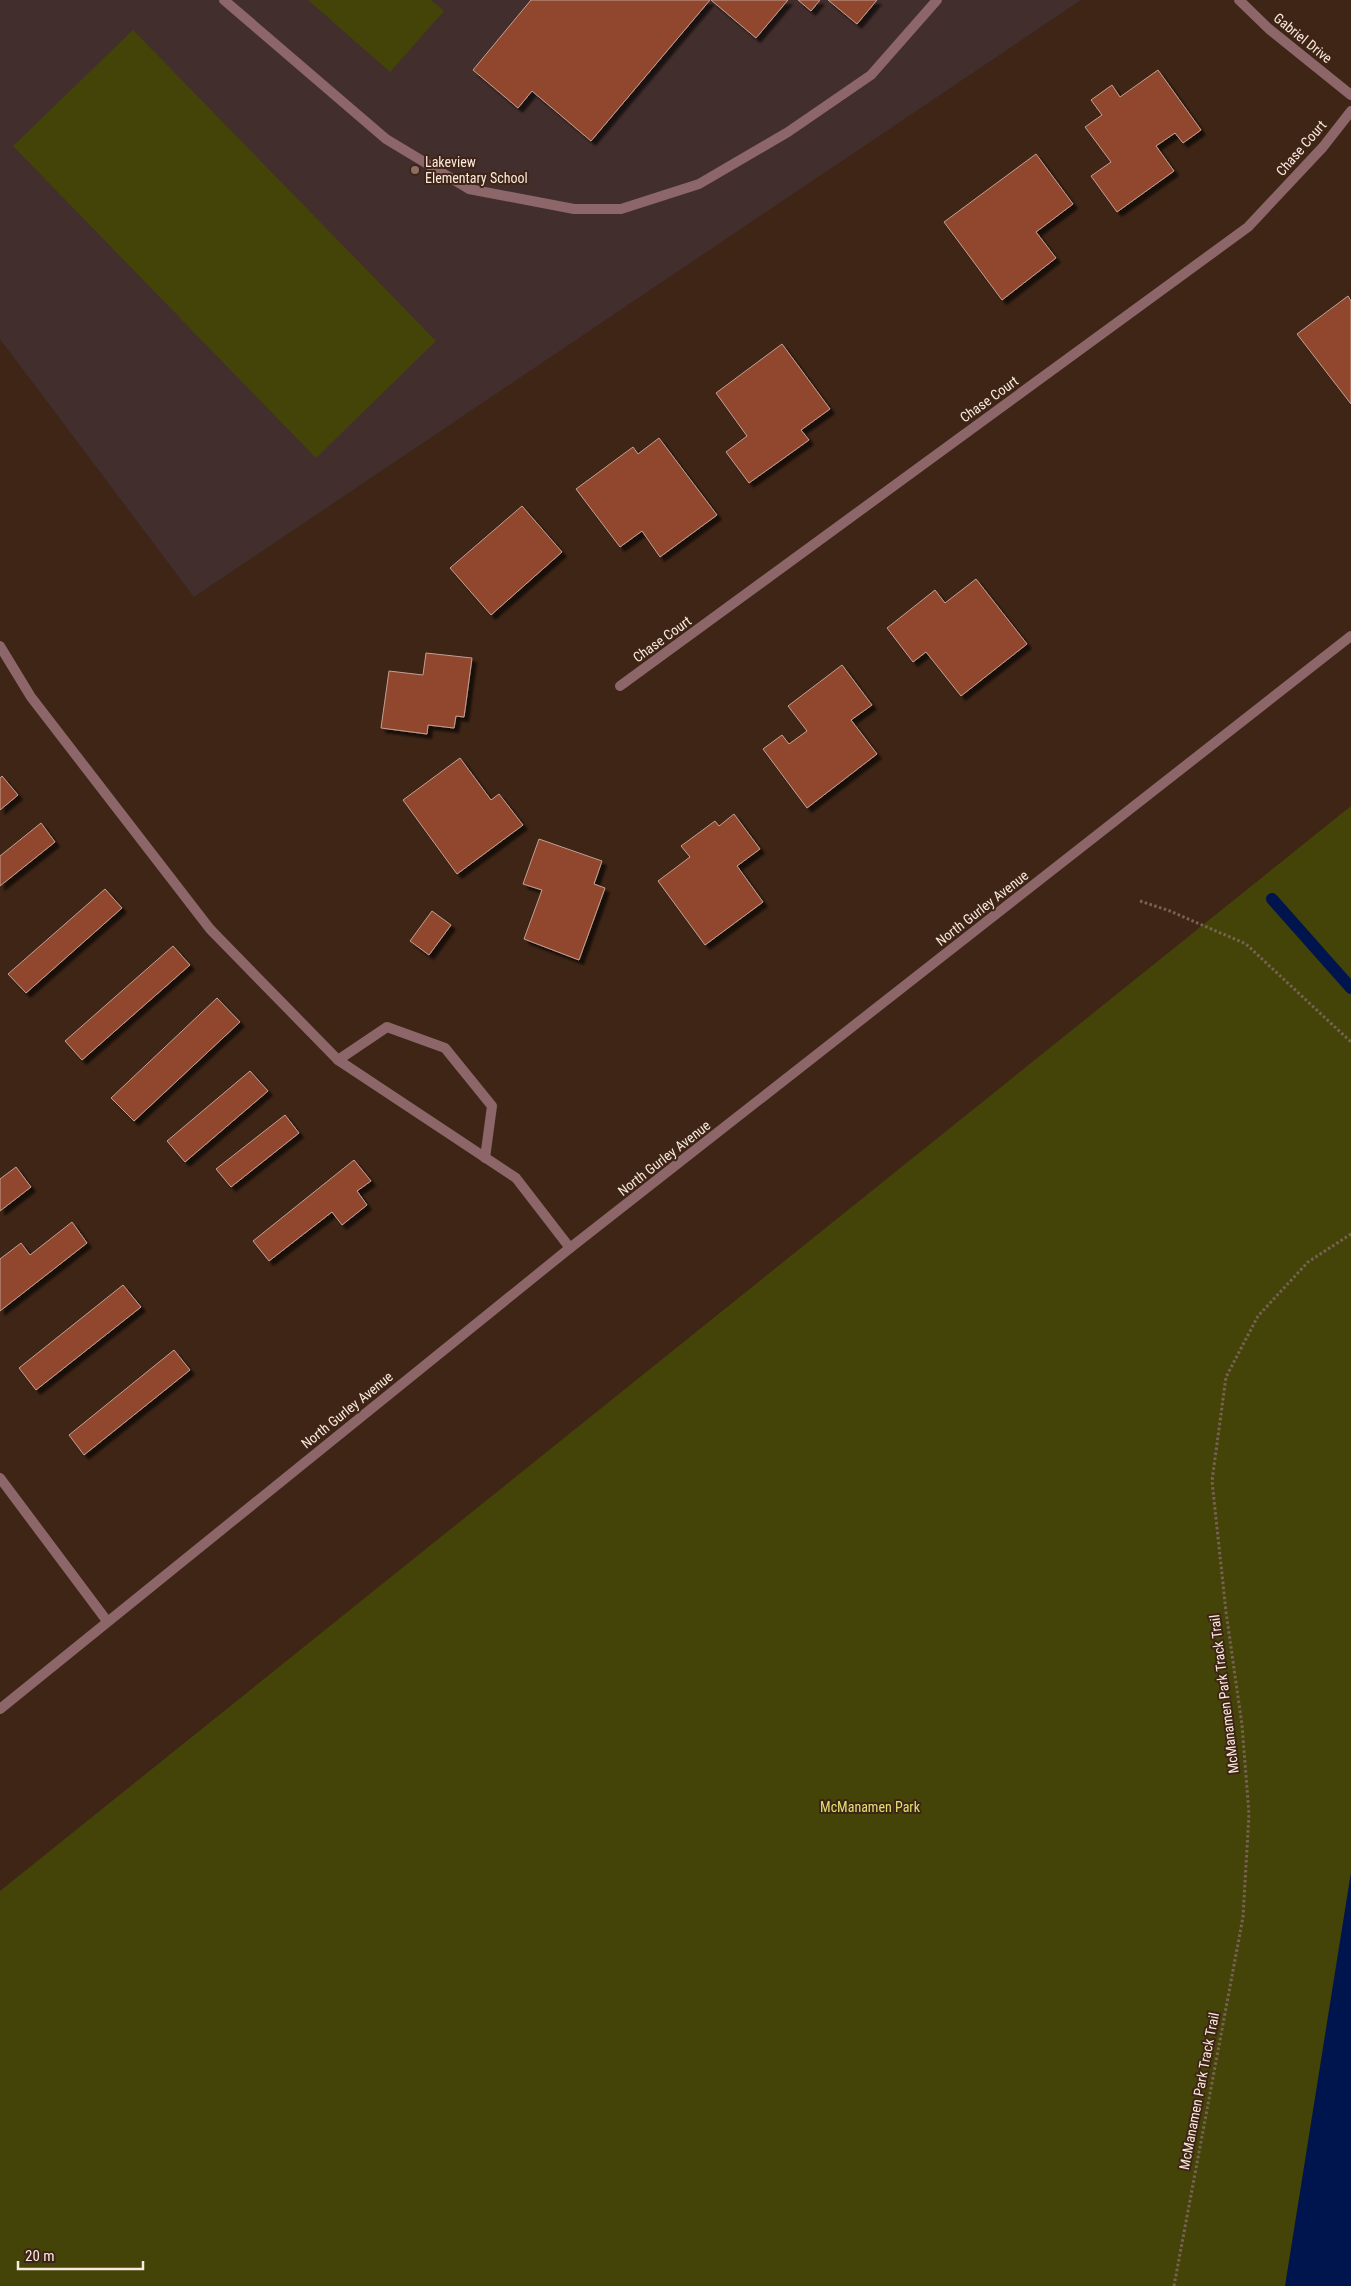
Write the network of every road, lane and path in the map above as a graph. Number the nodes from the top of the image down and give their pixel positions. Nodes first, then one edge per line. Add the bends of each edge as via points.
1 (224, 0) edge
2 (937, 0) edge
3 (1239, 0) edge
4 (1351, 95) edge
5 (1351, 110) edge
6 (1351, 636) edge
7 (0, 646) edge
8 (620, 686) dead end
9 (1140, 901) dead end
10 (1351, 1042) edge
11 (338, 1060) junction
12 (485, 1158) junction
13 (1351, 1234) edge
14 (570, 1248) junction
15 (0, 1478) edge
16 (107, 1621) junction
17 (0, 1709) edge
18 (1174, 2286) edge

1 - 2 street via 386,139 469,189 574,209 621,209 699,184 788,132 871,75
3 - 4 street, Gabriel Drive via 1269,29
5 - 8 street, Chase Court via 1322,147 1248,227
6 - 14 street, North Gurley Avenue
7 - 11 street via 31,697 210,929
9 - 10 path via 1246,944
11 - 12 street
11 - 12 street via 387,1027 445,1048 492,1106
12 - 14 street via 516,1178
13 - 18 path, McManamen Park Track Trail via 1308,1262 1258,1316 1226,1376 1212,1482 1242,1724 1249,1814 1243,1917
14 - 16 street, North Gurley Avenue
15 - 16 street
16 - 17 street, North Gurley Avenue

